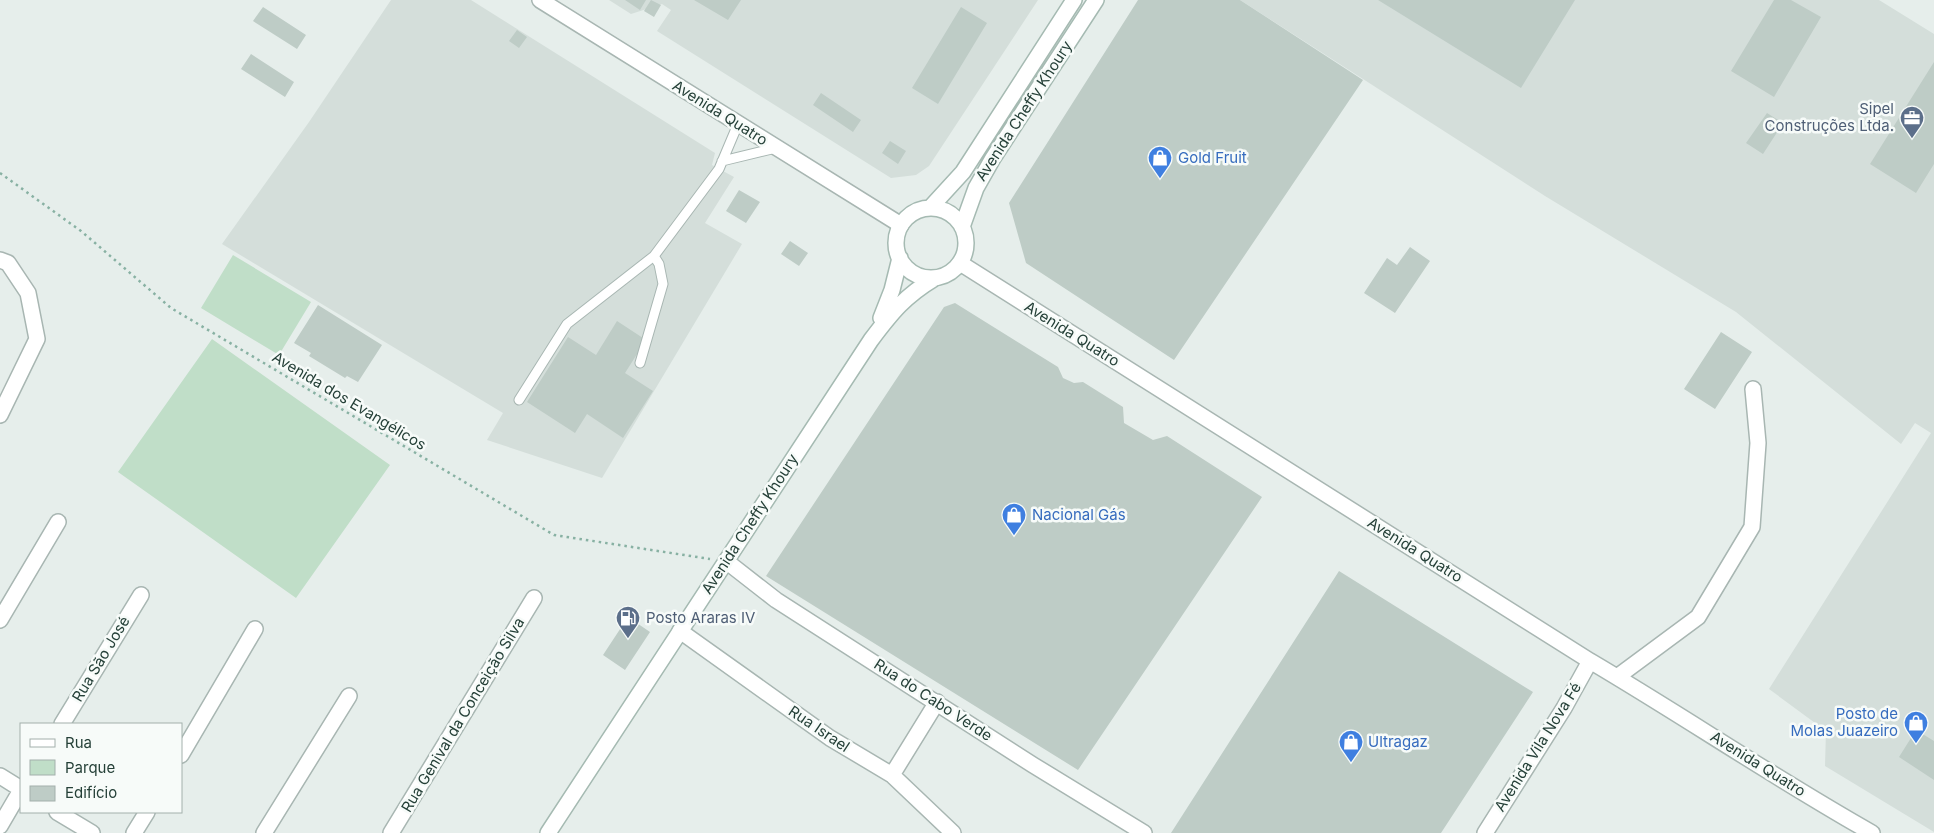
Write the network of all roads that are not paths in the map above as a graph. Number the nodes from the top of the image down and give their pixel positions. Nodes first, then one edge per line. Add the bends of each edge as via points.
1 (540, 0) edge
2 (1074, 0) edge
3 (1096, 0) edge
4 (738, 124) junction
5 (776, 148) junction
6 (722, 161) junction
7 (930, 208) junction
8 (901, 225) junction
9 (962, 227) junction
10 (654, 256) junction
11 (900, 258) junction
12 (0, 260) edge
13 (960, 263) junction
14 (935, 278) junction
15 (871, 340) junction
16 (640, 363) dead end
17 (1753, 389) dead end
18 (519, 400) dead end
19 (1, 414) edge
20 (58, 522) dead end
21 (726, 561) junction
22 (141, 594) dead end
23 (534, 598) dead end
24 (0, 620) edge
25 (254, 629) dead end
26 (680, 630) junction
27 (1590, 661) junction
28 (1617, 677) junction
29 (349, 696) dead end
30 (937, 702) junction
31 (63, 723) edge
32 (182, 753) edge
33 (892, 775) junction
34 (0, 776) edge
35 (20, 789) edge
36 (20, 792) edge
37 (60, 813) edge
38 (146, 813) edge
39 (0, 826) edge
40 (92, 833) edge
41 (134, 833) edge
42 (264, 833) edge
43 (391, 833) edge
44 (548, 833) edge
45 (953, 833) edge
46 (1144, 833) edge
47 (1485, 833) edge
48 (1872, 833) edge

1 - 4 street, Avenida Quatro
2 - 7 street, Avenida Cheffy Khoury via 963,172
3 - 9 street, Avenida Cheffy Khoury via 992,158 976,188
4 - 5 street, Avenida Quatro
4 - 6 lane
5 - 6 lane
5 - 8 street, Avenida Quatro
6 - 10 lane
7 - 8 street via 919,210
7 - 9 street via 949,213
8 - 11 street via 896,247
9 - 13 street via 966,239
10 - 16 lane via 663,284
10 - 18 lane via 568,324
11 - 14 street via 906,268 916,274
11 - 15 street via 892,290
12 - 19 street via 8,263 28,293 37,339
13 - 14 street via 945,275
13 - 27 street, Avenida Quatro
14 - 15 street via 900,303
15 - 21 street, Avenida Cheffy Khoury
17 - 28 street via 1758,443 1752,527 1698,617
20 - 24 street
21 - 26 street, Avenida Cheffy Khoury
21 - 30 street, Rua do Cabo Verde via 776,600
22 - 31 street, Rua São José
23 - 43 street, Rua Genival da Conceição Silva
25 - 32 street
26 - 33 street, Rua Israel via 830,738
26 - 44 street, Avenida Cheffy Khoury
27 - 28 street, Avenida Quatro
27 - 47 street, Avenida Vila Nova Fé
28 - 48 street, Avenida Quatro
29 - 42 street
30 - 33 street
30 - 46 street, Rua do Cabo Verde
33 - 45 street, Rua Israel
34 - 35 street
36 - 39 street
37 - 40 street
38 - 41 street

